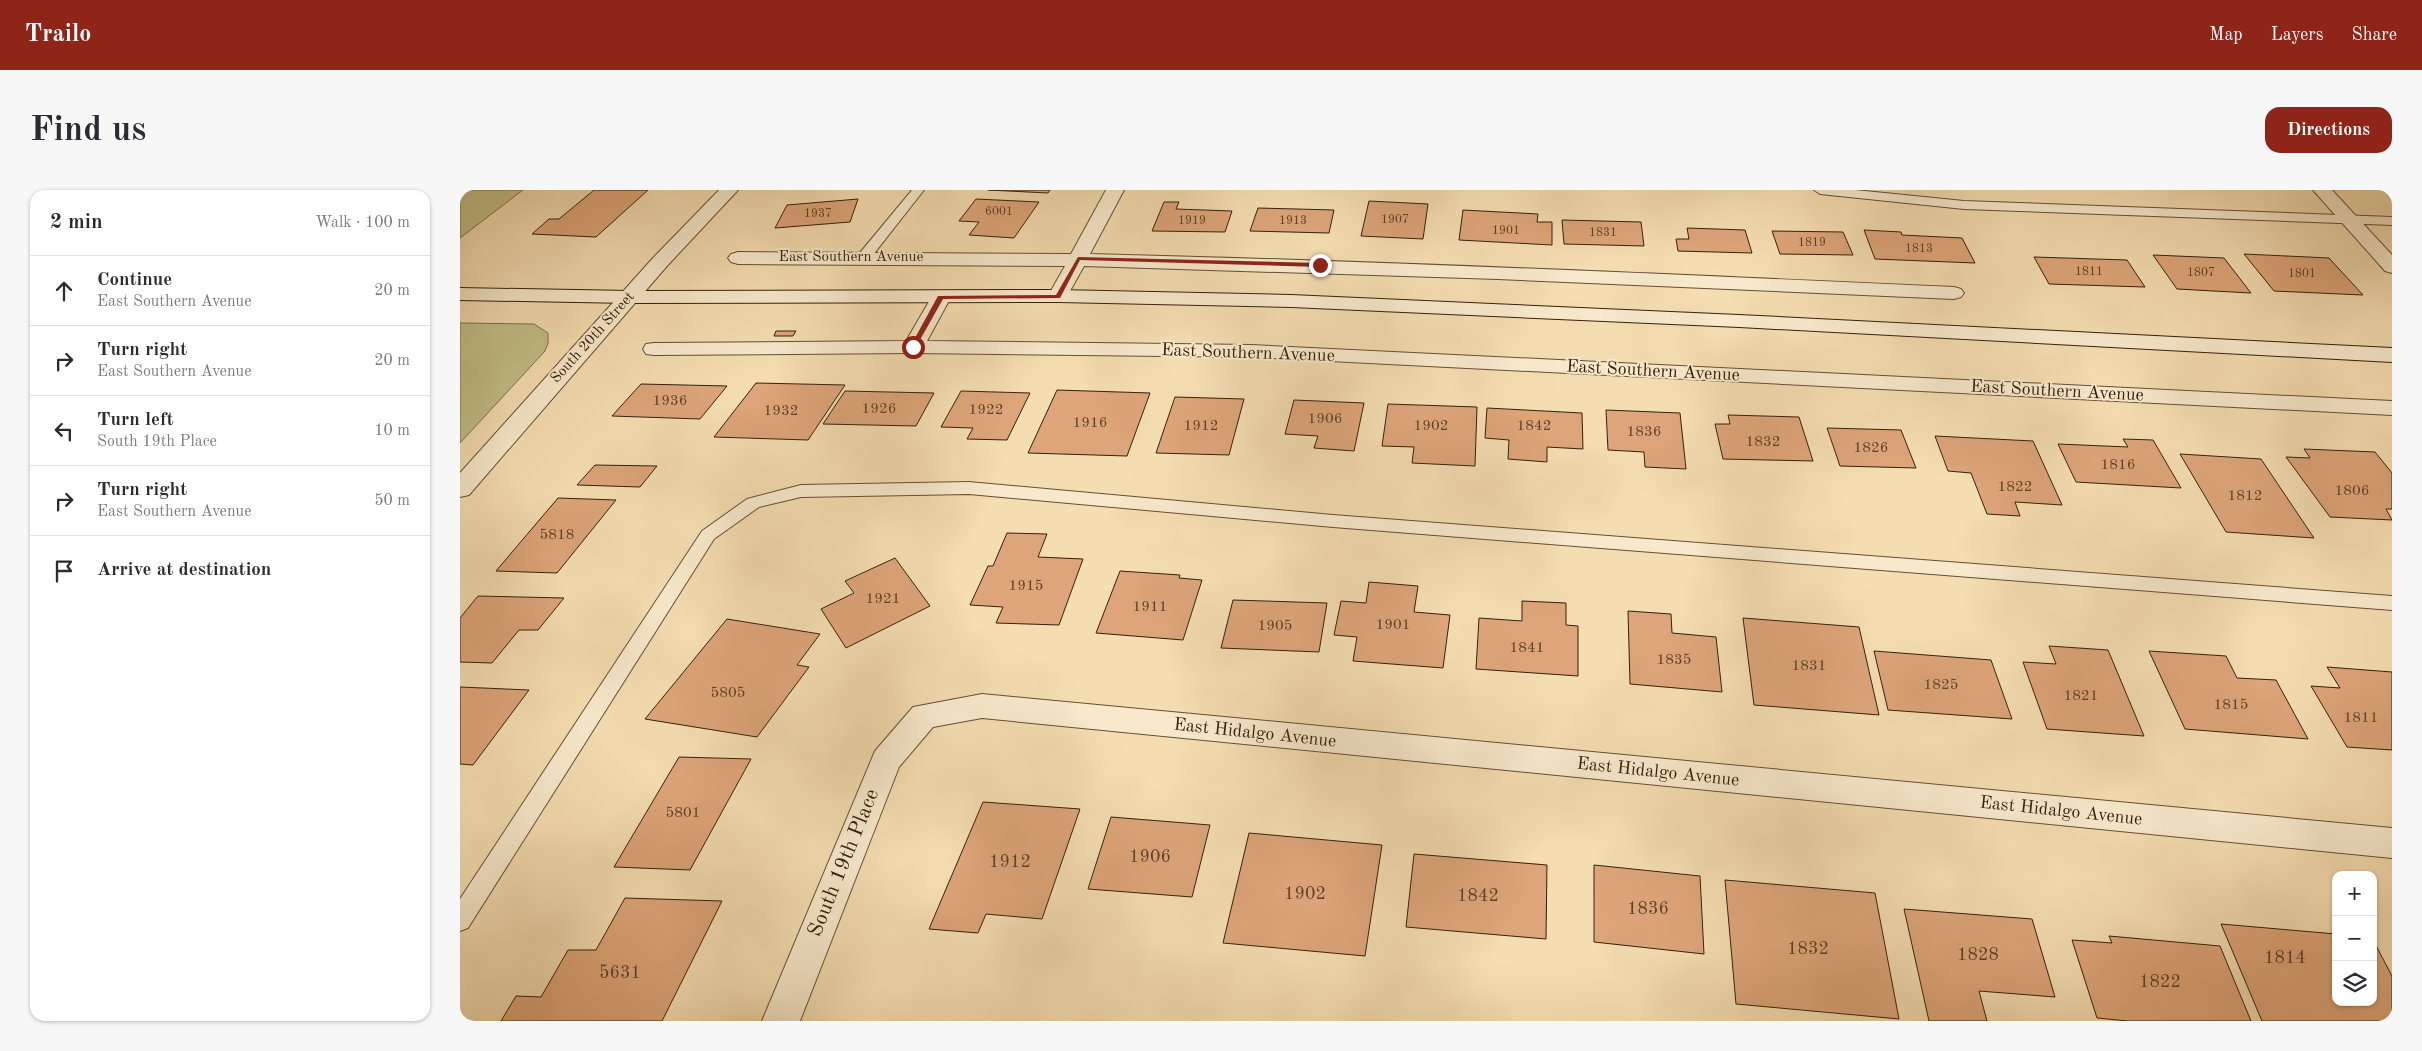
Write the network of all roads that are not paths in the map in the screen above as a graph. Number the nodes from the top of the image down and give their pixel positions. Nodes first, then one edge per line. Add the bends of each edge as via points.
1 (729, 190) edge
2 (918, 190) edge
3 (1115, 190) edge
4 (1820, 190) edge
5 (2322, 190) edge
6 (2346, 219) junction
7 (2392, 221) edge
8 (864, 257) junction
9 (738, 258) dead end
10 (1078, 258) junction
11 (2392, 266) edge
12 (1954, 293) dead end
13 (460, 294) edge
14 (1058, 296) junction
15 (630, 297) junction
16 (940, 297) junction
17 (913, 347) junction
18 (654, 348) dead end
19 (2392, 355) edge
20 (2392, 408) edge
21 (460, 489) edge
22 (2392, 603) edge
23 (924, 716) joint
24 (2392, 843) edge
25 (460, 920) edge
26 (788, 1020) edge

1 - 15 street, South 20th Street
2 - 8 lane
3 - 10 street
4 - 6 lane via 1964,205
5 - 6 street
6 - 7 lane
6 - 11 street
8 - 9 street, East Southern Avenue
8 - 10 street, East Southern Avenue
10 - 12 street, East Southern Avenue via 1320,265
10 - 14 street
13 - 15 street
14 - 16 street
14 - 19 street via 1291,301
15 - 16 street
15 - 21 street, South 20th Street
16 - 17 street
17 - 18 street, East Southern Avenue
17 - 20 street, East Southern Avenue via 1252,351
22 - 25 lane via 1333,521 969,488 801,491 754,503 708,535
23 - 24 street, East Hidalgo Avenue via 982,706
23 - 26 street, South 19th Place via 886,760

